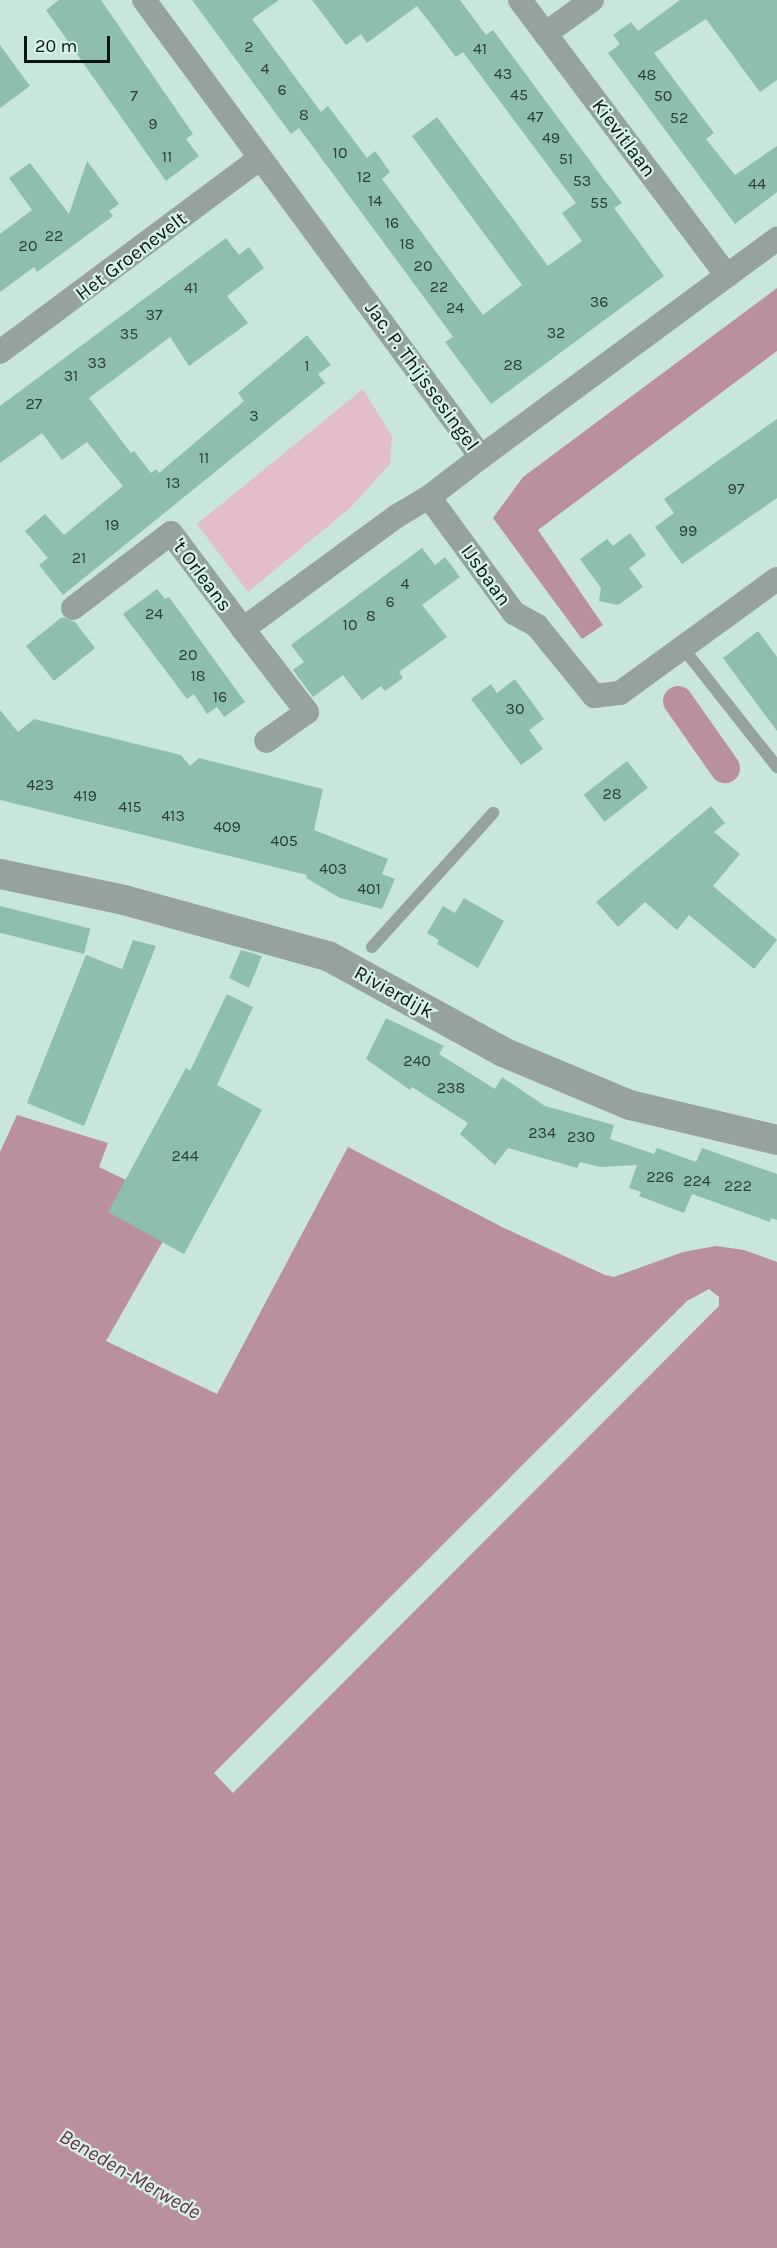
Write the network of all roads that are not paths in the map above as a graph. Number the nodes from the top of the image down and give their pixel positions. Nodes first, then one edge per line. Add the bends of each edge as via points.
1 (144, 0) edge
2 (520, 0) edge
3 (592, 0) edge
4 (545, 34) junction
5 (260, 158) junction
6 (777, 239) edge
7 (727, 276) junction
8 (0, 352) edge
9 (481, 457) junction
10 (429, 497) junction
11 (777, 579) edge
12 (73, 608) dead end
13 (243, 629) junction
14 (683, 648) junction
15 (266, 741) dead end
16 (777, 767) edge
17 (493, 813) dead end
18 (0, 874) edge
19 (372, 947) dead end
20 (777, 1140) edge

1 - 5 street, Jac. P. Thijssesingel
2 - 4 street, Kievitlaan
3 - 4 street
4 - 7 street, Kievitlaan
5 - 8 street, Het Groenevelt
5 - 9 street, Jac. P. Thijssesingel
6 - 7 street, Jac. P. Thijssesingel
7 - 9 street, Jac. P. Thijssesingel
9 - 10 street
10 - 13 street, 't Orleans via 397,516
10 - 14 street, IJsbaan via 514,613 537,626 594,696 621,693
11 - 14 street, IJsbaan
12 - 13 street, 't Orleans via 171,533
13 - 15 street, 't Orleans via 306,712
14 - 16 lane
17 - 19 lane, Rivierdijk
18 - 20 street, Rivierdijk via 124,900 328,956 503,1052 630,1105

